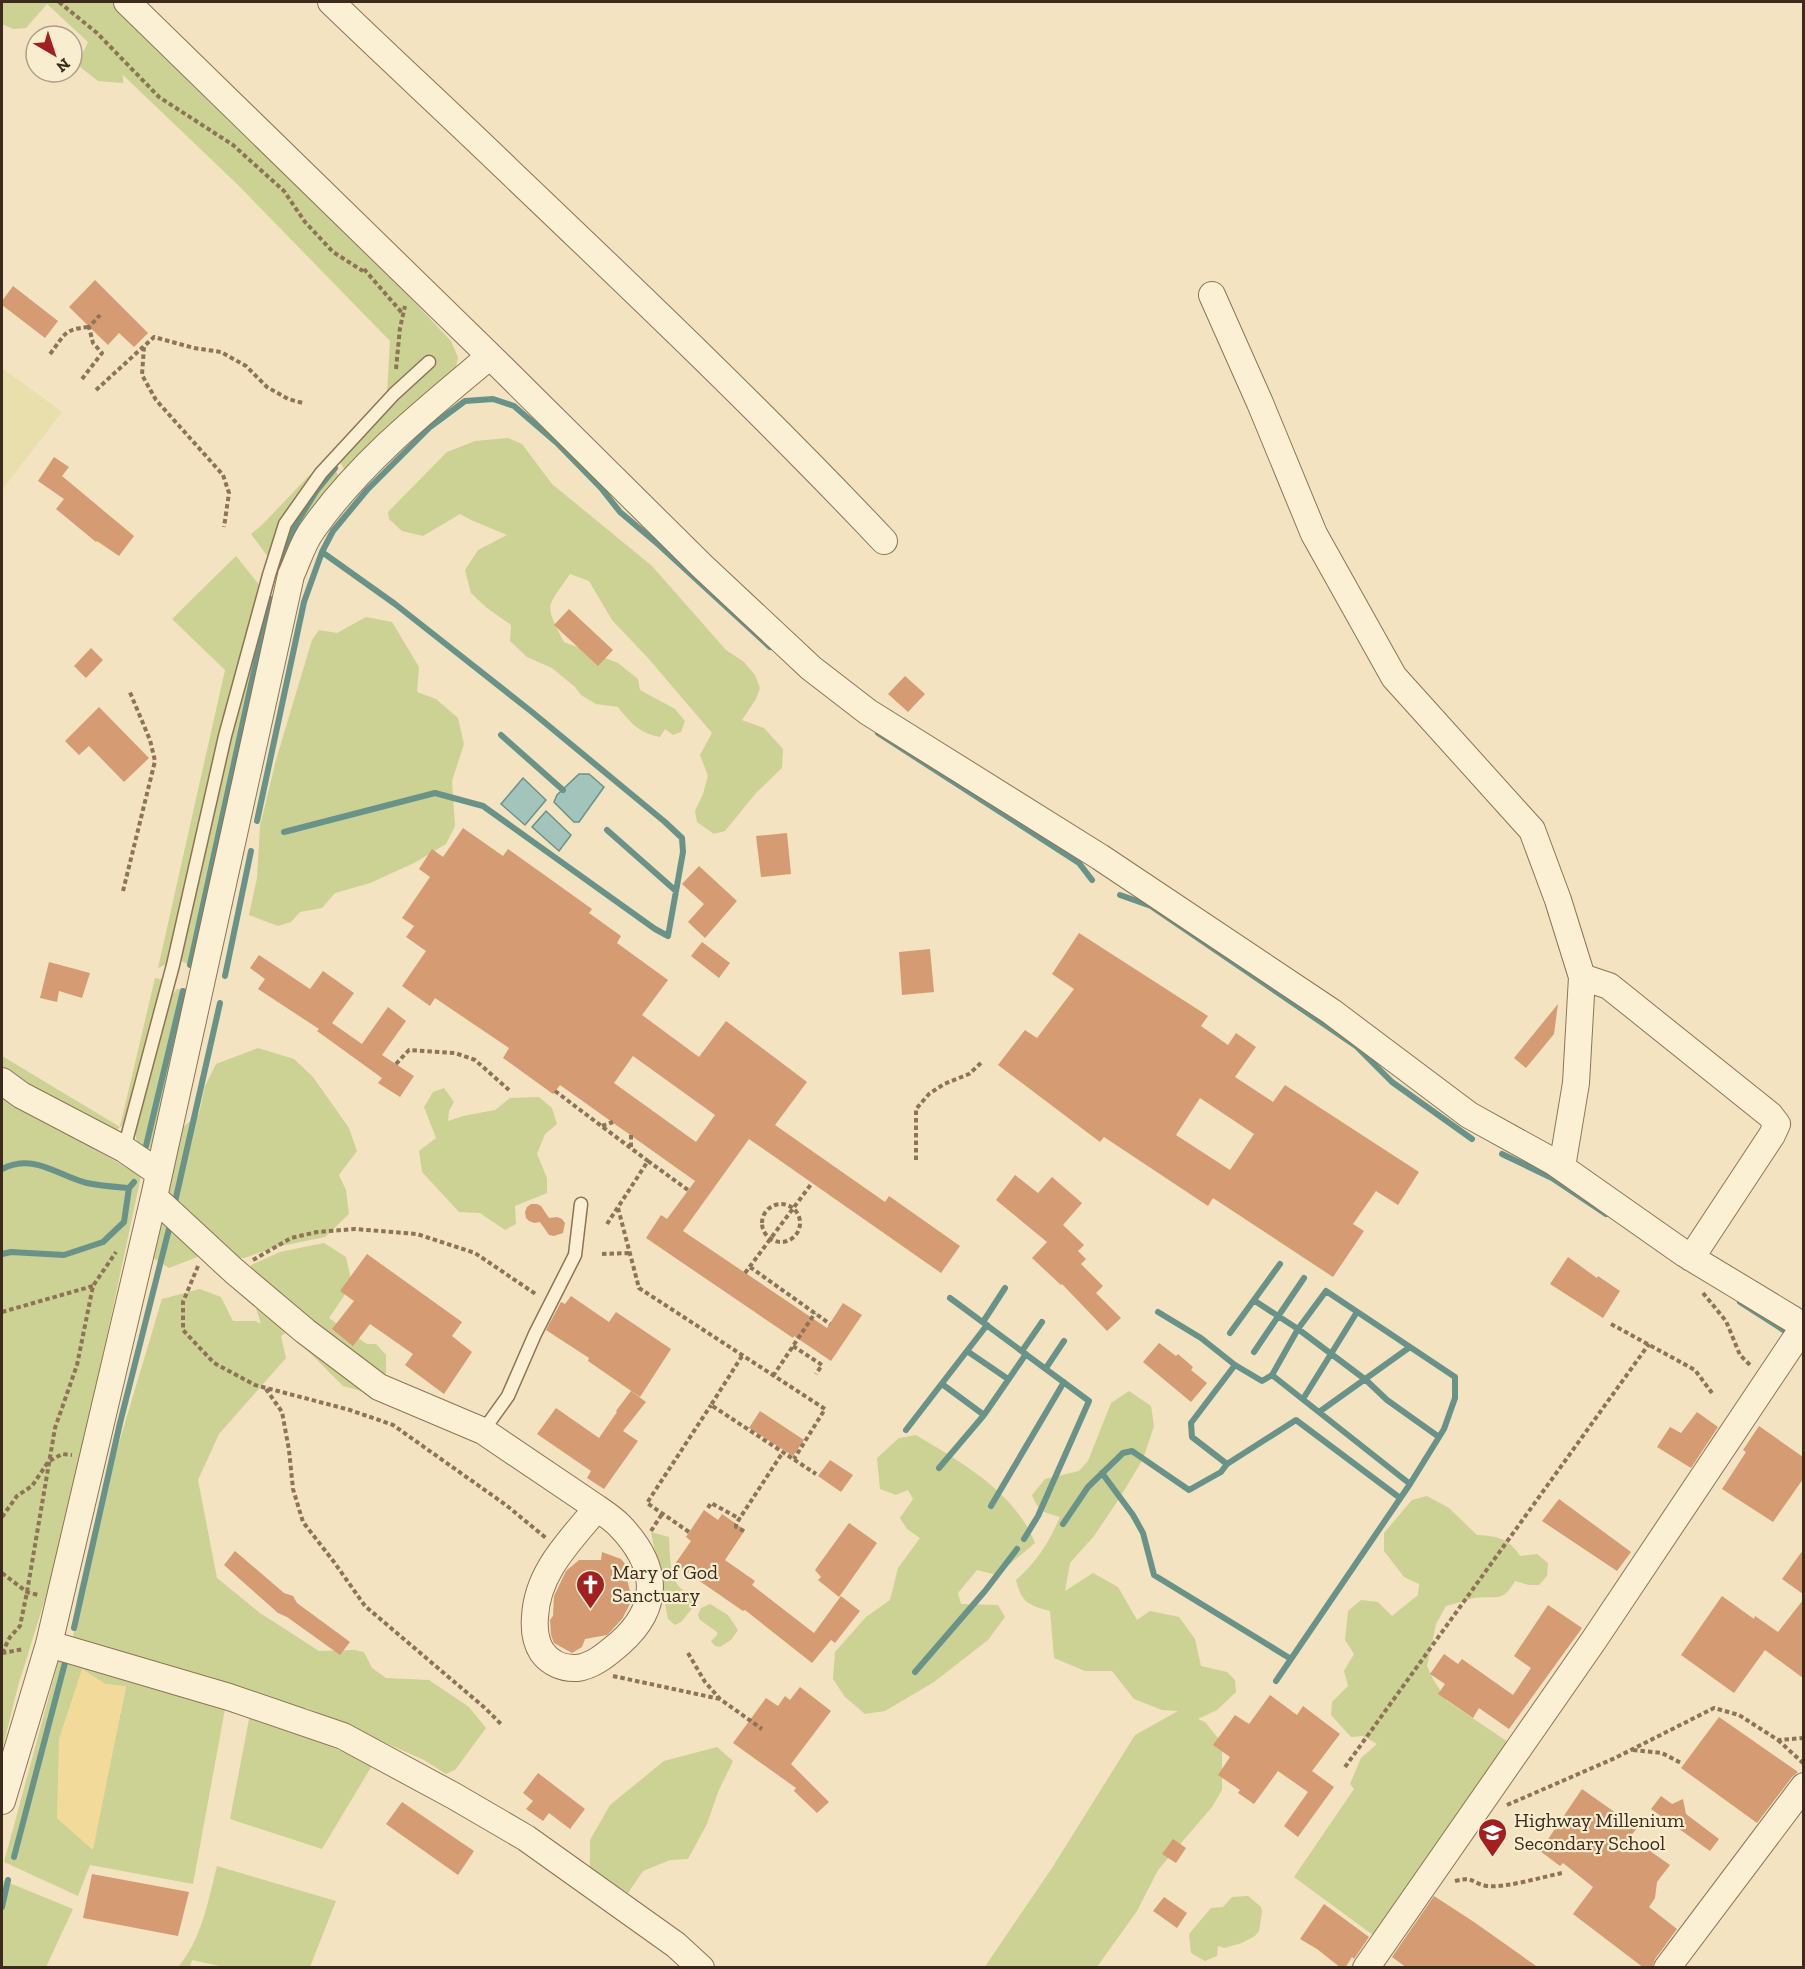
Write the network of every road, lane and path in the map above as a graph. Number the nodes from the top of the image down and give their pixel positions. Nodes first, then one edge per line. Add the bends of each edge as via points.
1 (59, 2) edge
2 (127, 2) edge
3 (331, 2) edge
4 (363, 271) dead end
5 (410, 278) junction
6 (1212, 295) dead end
7 (100, 315) dead end
8 (89, 327) junction
9 (144, 346) junction
10 (50, 354) dead end
11 (490, 356) junction
12 (429, 362) dead end
13 (82, 379) dead end
14 (96, 390) dead end
15 (394, 394) junction
16 (303, 403) dead end
17 (224, 527) dead end
18 (884, 541) dead end
19 (129, 690) dead end
20 (123, 891) dead end
21 (1582, 977) junction
22 (981, 1063) dead end
23 (396, 1064) dead end
24 (2, 1081) edge
25 (509, 1090) dead end
26 (555, 1092) dead end
27 (613, 1122) dead end
28 (602, 1126) junction
29 (631, 1135) dead end
30 (124, 1149) junction
31 (631, 1149) junction
32 (916, 1160) dead end
33 (648, 1161) junction
34 (1562, 1167) junction
35 (812, 1183) dead end
36 (157, 1185) junction
37 (688, 1190) dead end
38 (581, 1204) dead end
39 (618, 1208) junction
40 (794, 1208) junction
41 (607, 1224) dead end
42 (770, 1239) junction
43 (207, 1246) junction
44 (117, 1251) dead end
45 (630, 1253) junction
46 (602, 1254) dead end
47 (1691, 1258) junction
48 (750, 1267) junction
49 (234, 1271) junction
50 (745, 1273) dead end
51 (93, 1286) junction
52 (1701, 1291) dead end
53 (551, 1303) junction
54 (2, 1312) edge
55 (814, 1313) junction
56 (830, 1324) dead end
57 (1611, 1324) dead end
58 (1803, 1326) edge
59 (1649, 1344) junction
60 (793, 1346) junction
61 (742, 1356) junction
62 (816, 1374) dead end
63 (773, 1376) junction
64 (1766, 1382) junction
65 (266, 1388) junction
66 (1712, 1393) dead end
67 (711, 1405) junction
68 (483, 1431) junction
69 (783, 1452) junction
70 (93, 1457) junction
71 (794, 1459) junction
72 (48, 1462) junction
73 (816, 1474) dead end
74 (597, 1508) junction
75 (708, 1508) dead end
76 (2, 1517) edge
77 (740, 1519) junction
78 (744, 1531) dead end
79 (689, 1532) dead end
80 (562, 1551) junction
81 (2, 1573) edge
82 (27, 1592) junction
83 (59, 1602) junction
84 (49, 1644) junction
85 (2, 1653) edge
86 (688, 1653) dead end
87 (579, 1668) junction
88 (720, 1699) junction
89 (502, 1725) dead end
90 (762, 1729) dead end
91 (1803, 1738) edge
92 (1778, 1740) junction
93 (1630, 1750) junction
94 (1680, 1763) dead end
95 (1803, 1763) edge
96 (1345, 1767) dead end
97 (1803, 1786) edge
98 (2, 1801) edge
99 (1467, 1822) junction
100 (1562, 1873) dead end
101 (1446, 1884) dead end
102 (1378, 1963) edge
103 (701, 1968) edge
104 (1667, 1968) edge

1 - 4 path via 97,33 159,98 233,145 284,191 305,222 333,252
2 - 5 street
3 - 18 street via 813,465
5 - 11 street
5 - 15 path via 400,328
6 - 21 street via 1314,534 1394,678 1532,830
7 - 8 path
8 - 10 path via 73,328
8 - 13 path via 93,343 102,352
9 - 14 path
9 - 16 path via 154,337 221,352 246,366 267,387
9 - 17 path via 142,375 156,400 223,475 229,493
11 - 34 street via 710,574 810,668 868,712 1100,857 1332,1012 1468,1115
11 - 36 street via 405,427 349,483 311,531 291,574
12 - 15 lane
15 - 30 lane via 321,473 285,524 225,736 173,965
19 - 20 path via 155,761
21 - 34 street via 1576,1083
21 - 47 street via 1609,986 1777,1124
22 - 32 path via 969,1074 928,1094 916,1109
23 - 25 path via 408,1050 455,1053 476,1060
24 - 30 street
26 - 28 path
27 - 28 path
28 - 31 path
29 - 31 path
30 - 36 street
31 - 33 path
33 - 37 path
33 - 39 path
34 - 47 street
35 - 40 path
36 - 43 street
36 - 70 street
38 - 53 lane via 575,1256
39 - 41 path
39 - 45 path
40 - 42 path
40 - 42 path via 801,1222 797,1234 787,1242
40 - 42 path via 779,1204 765,1212 762,1228
42 - 48 path
43 - 49 street
43 - 65 path via 183,1302 183,1330 214,1363
44 - 51 path
45 - 46 path
45 - 61 path via 639,1288
47 - 58 street
48 - 50 path
48 - 55 path
49 - 53 path via 300,1236 355,1229 417,1234 475,1253
49 - 68 street via 304,1331 379,1387
51 - 54 path
51 - 72 path via 77,1365 55,1428
52 - 64 path via 1726,1321 1740,1355
53 - 68 lane via 508,1396
55 - 56 path
55 - 60 path
57 - 59 path
58 - 64 street
59 - 66 path via 1695,1370
59 - 96 path
60 - 62 path via 822,1365
60 - 63 path
61 - 63 path
61 - 67 path
63 - 71 path via 825,1409
64 - 99 street
65 - 80 path via 393,1425 506,1505
65 - 89 path via 282,1412 293,1490 303,1522 365,1606
67 - 69 path
67 - 79 path via 647,1503
68 - 74 street
69 - 71 path
69 - 77 path
70 - 72 path via 62,1454
70 - 83 street
71 - 73 path
72 - 76 path via 32,1486 17,1496
72 - 82 path
74 - 80 street
74 - 87 street via 618,1524 633,1543 651,1582 648,1605 635,1630 603,1658
75 - 77 path via 711,1503
77 - 78 path via 736,1527
80 - 87 street via 540,1588 535,1636 549,1661
81 - 82 path
82 - 83 path
82 - 85 path via 20,1626
83 - 84 street
84 - 98 street
84 - 103 street via 230,1697 343,1736 526,1839 676,1945
86 - 88 path
87 - 88 path
88 - 90 path
91 - 92 path
92 - 93 path via 1739,1715 1714,1708
92 - 95 path
93 - 94 path via 1662,1753
93 - 99 path
97 - 104 street
99 - 102 street
100 - 101 path via 1510,1884 1486,1886 1468,1878

